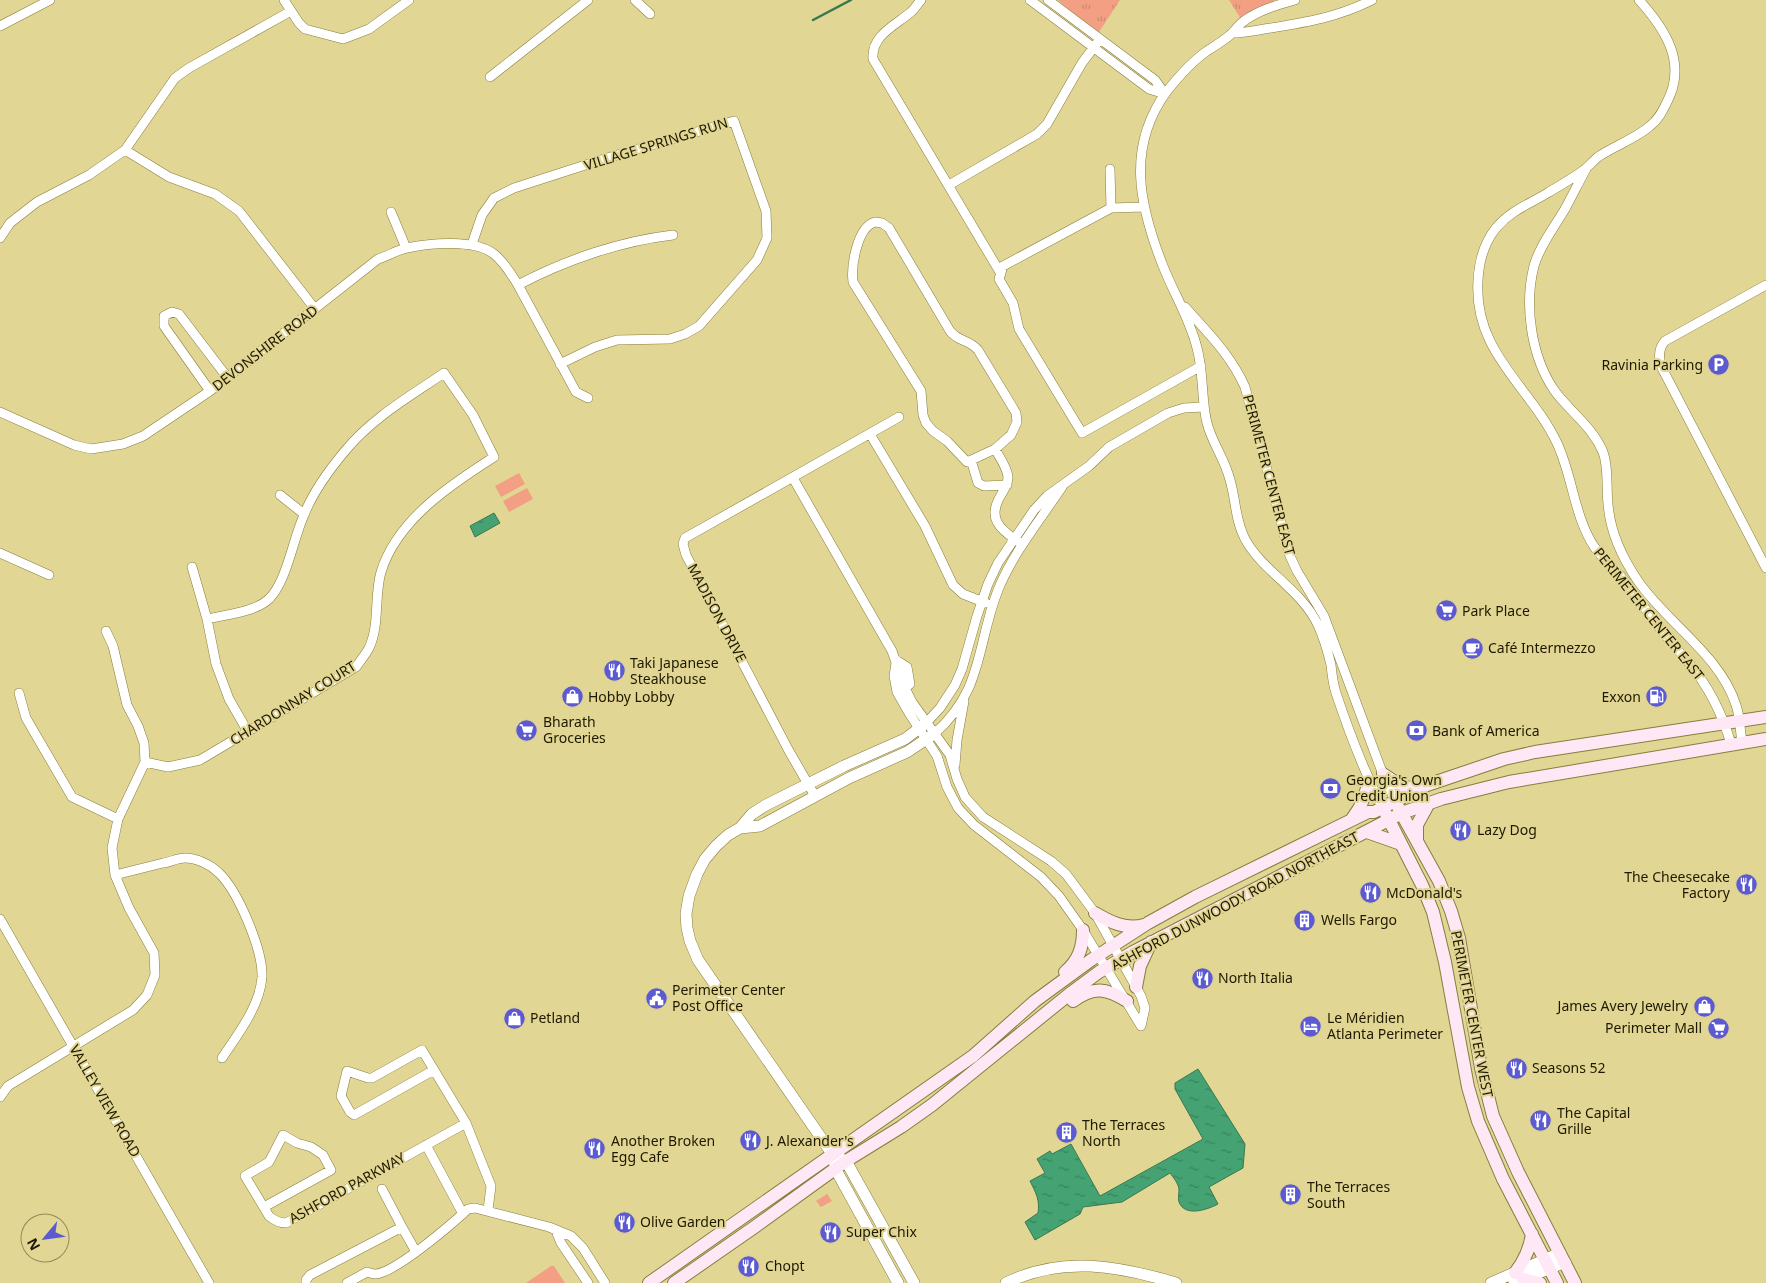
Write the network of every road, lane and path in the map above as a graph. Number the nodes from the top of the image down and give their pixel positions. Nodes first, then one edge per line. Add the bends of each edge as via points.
1 (50, 0) edge
2 (284, 0) edge
3 (410, 0) edge
4 (588, 0) edge
5 (635, 0) edge
6 (921, 0) edge
7 (1030, 0) edge
8 (1048, 0) edge
9 (1296, 0) edge
10 (1372, 0) edge
11 (1639, 0) edge
12 (291, 12) junction
13 (650, 14) dead end
14 (0, 26) edge
15 (1232, 33) junction
16 (1100, 39) junction
17 (1094, 47) junction
18 (490, 77) dead end
19 (1165, 94) junction
20 (125, 150) junction
21 (1110, 169) dead end
22 (1586, 169) junction
23 (949, 185) junction
24 (1144, 207) junction
25 (1111, 208) junction
26 (391, 212) dead end
27 (673, 234) dead end
28 (0, 238) edge
29 (472, 244) junction
30 (406, 248) junction
31 (1001, 274) junction
32 (518, 285) junction
33 (1766, 285) edge
34 (1179, 300) junction
35 (315, 309) junction
36 (560, 364) junction
37 (1201, 366) junction
38 (227, 377) junction
39 (210, 391) junction
40 (588, 398) dead end
41 (1204, 407) junction
42 (0, 412) edge
43 (899, 417) dead end
44 (870, 434) junction
45 (994, 449) junction
46 (971, 460) junction
47 (793, 478) junction
48 (1065, 483) junction
49 (1007, 485) junction
50 (280, 494) dead end
51 (304, 514) junction
52 (1014, 538) junction
53 (1023, 544) junction
54 (0, 553) edge
55 (192, 567) dead end
56 (1766, 568) edge
57 (49, 575) dead end
58 (1638, 581) junction
59 (1286, 583) junction
60 (982, 600) junction
61 (1639, 600) junction
62 (993, 605) junction
63 (1660, 606) junction
64 (208, 619) junction
65 (106, 631) dead end
66 (1330, 631) junction
67 (896, 660) junction
68 (20, 693) dead end
69 (965, 695) junction
70 (1340, 703) junction
71 (1766, 717) edge
72 (1739, 721) junction
73 (1725, 723) junction
74 (922, 726) junction
75 (1366, 726) junction
76 (248, 732) junction
77 (930, 737) junction
78 (1766, 739) edge
79 (1737, 743) junction
80 (145, 762) junction
81 (954, 770) junction
82 (1383, 774) junction
83 (1370, 781) junction
84 (808, 784) junction
85 (1416, 789) junction
86 (815, 796) junction
87 (1395, 800) junction
88 (1429, 803) junction
89 (1382, 807) junction
90 (1402, 813) junction
91 (118, 819) junction
92 (1351, 820) junction
93 (1389, 820) junction
94 (740, 828) junction
95 (1367, 832) junction
96 (1417, 841) junction
97 (1401, 844) junction
98 (115, 875) junction
99 (1095, 912) junction
100 (0, 919) edge
101 (1148, 923) junction
102 (1083, 930) junction
103 (1151, 942) junction
104 (1113, 946) junction
105 (1099, 955) junction
106 (1120, 959) junction
107 (1106, 968) junction
108 (1467, 980) junction
109 (1450, 983) junction
110 (1136, 987) junction
111 (1127, 1001) junction
112 (1045, 1013) junction
113 (995, 1038) junction
114 (73, 1046) junction
115 (222, 1058) dead end
116 (434, 1070) junction
117 (0, 1097) edge
118 (466, 1123) junction
119 (426, 1145) junction
120 (833, 1156) junction
121 (846, 1161) junction
122 (836, 1170) junction
123 (382, 1189) dead end
124 (264, 1207) junction
125 (488, 1210) junction
126 (463, 1214) junction
127 (402, 1227) junction
128 (556, 1231) junction
129 (1532, 1234) junction
130 (416, 1252) junction
131 (1562, 1257) junction
132 (1547, 1264) junction
133 (1517, 1278) edge
134 (209, 1283) edge
135 (306, 1283) edge
136 (347, 1283) edge
137 (588, 1283) edge
138 (605, 1283) edge
139 (649, 1283) edge
140 (674, 1283) edge
141 (898, 1283) edge
142 (914, 1283) edge
143 (1006, 1283) edge
144 (1176, 1283) edge
145 (1491, 1283) edge
146 (1540, 1283) edge
147 (1558, 1283) edge
148 (1575, 1283) edge

1 - 14 street
2 - 12 street
3 - 12 street via 369,30 343,39 305,29
4 - 18 street
5 - 13 street
6 - 23 street via 912,12 888,29 872,51 873,59
7 - 17 street
8 - 16 street
9 - 15 street, PERIMETER CENTER EAST via 1270,7 1241,23
10 - 15 street via 1328,18
11 - 22 street, PERIMETER CENTER EAST via 1655,18 1669,42 1674,64 1672,90 1659,117 1649,127
12 - 20 street via 175,78
15 - 19 street, PERIMETER CENTER EAST via 1196,59
16 - 17 street
16 - 19 street via 1155,80
17 - 19 street via 1150,89
17 - 23 street via 1038,134
19 - 24 street, PERIMETER CENTER EAST via 1152,116 1142,150 1139,175
20 - 28 street via 89,175 36,202 10,223
20 - 35 street via 169,177 215,194 239,211
21 - 25 street
22 - 58 street, PERIMETER CENTER EAST via 1534,265 1530,288 1532,332 1542,367 1554,390 1595,436 1604,454 1613,528
22 - 61 street, PERIMETER CENTER EAST via 1517,209 1496,228 1480,261 1478,302 1498,356 1558,446 1588,536
23 - 31 street
24 - 25 street
24 - 34 street, PERIMETER CENTER EAST via 1163,266
25 - 31 street via 1003,266
26 - 30 street
27 - 32 street via 575,259
29 - 30 street, DEVONSHIRE ROAD
29 - 32 street, DEVONSHIRE ROAD via 494,254
29 - 36 street, VILLAGE SPRINGS RUN via 482,215 494,198 514,188 734,121 766,211 767,238 757,260 699,326 685,334 664,339 617,340
30 - 35 street, DEVONSHIRE ROAD via 378,259
31 - 37 street via 999,280 1013,303 1019,329 1082,433
32 - 36 street
33 - 56 street via 1665,341 1661,345 1659,360
34 - 37 street, PERIMETER CENTER EAST via 1195,338
34 - 66 street, PERIMETER CENTER EAST via 1227,355 1241,377 1290,556
35 - 38 street, DEVONSHIRE ROAD
36 - 40 street via 576,392
37 - 41 street, PERIMETER CENTER EAST
38 - 39 street, DEVONSHIRE ROAD
38 - 39 street via 179,314 172,312 164,316 164,326
39 - 42 street, DEVONSHIRE ROAD via 143,436 123,444 91,449 74,445
41 - 48 street via 1178,409 1163,415 1106,449
41 - 59 street, PERIMETER CENTER EAST via 1211,436 1229,474 1244,537 1257,555
43 - 44 street, MADISON DRIVE
44 - 47 street, MADISON DRIVE
44 - 60 street via 925,526 950,579 963,594
45 - 46 street
45 - 46 street via 1014,431 1016,413 978,350 950,331 889,228 882,223 872,223 865,228 860,239 853,282 921,391 926,423 967,462
45 - 49 street via 1007,471
46 - 49 street via 978,484
47 - 67 street
47 - 84 street, MADISON DRIVE via 685,538 682,544
48 - 52 street via 1042,500
48 - 53 street
49 - 52 street via 995,506 995,515 1002,530
50 - 51 street
51 - 64 street, CHARDONNAY COURT via 279,586 268,600 246,610
51 - 76 street, CHARDONNAY COURT via 346,450 383,414 444,373 473,415 494,458 419,512 393,543 381,573 369,648 356,666
52 - 53 street
52 - 60 street via 993,573
53 - 62 street
54 - 57 street
55 - 64 street
58 - 61 street
58 - 63 street, PERIMETER CENTER EAST
59 - 66 street via 1297,588
59 - 70 street, PERIMETER CENTER EAST via 1318,626
60 - 62 street
60 - 74 street via 957,680 940,708
61 - 63 street via 1650,600
61 - 73 street, PERIMETER CENTER EAST via 1700,677
62 - 69 street via 977,668
63 - 72 street, PERIMETER CENTER EAST via 1699,647 1719,674 1732,696
64 - 76 street via 216,664 229,699
65 - 80 street via 114,646 127,705 144,743
66 - 75 street, PERIMETER CENTER EAST
67 - 74 street
67 - 74 street via 897,692
68 - 91 street via 26,718 72,797
69 - 77 street via 951,717
69 - 81 street
70 - 75 street via 1357,711
70 - 83 street, PERIMETER CENTER EAST
71 - 72 main road, ASHFORD DUNWOODY ROAD NORTHEAST
72 - 73 main road, ASHFORD DUNWOODY ROAD NORTHEAST
72 - 79 street, PERIMETER CENTER EAST
73 - 79 street, PERIMETER CENTER EAST
73 - 85 main road, ASHFORD DUNWOODY ROAD NORTHEAST via 1521,755
74 - 77 street
74 - 84 street via 896,743
75 - 82 street, PERIMETER CENTER EAST
76 - 80 street, CHARDONNAY COURT via 200,760 168,767
77 - 81 street via 950,755
77 - 86 street via 907,752
77 - 102 street via 947,787 958,808 974,825 1041,877
78 - 79 main road, ASHFORD DUNWOODY ROAD NORTHEAST
79 - 88 main road, ASHFORD DUNWOODY ROAD NORTHEAST via 1529,778
80 - 91 street
81 - 99 street via 962,792 975,810 1060,868
82 - 85 main road via 1401,786
82 - 87 street, PERIMETER CENTER EAST
83 - 89 street, PERIMETER CENTER EAST
83 - 92 main road
84 - 86 street, MADISON DRIVE
84 - 94 street via 752,814
85 - 87 main road, ASHFORD DUNWOODY ROAD NORTHEAST
86 - 94 street via 760,826
87 - 89 main road, ASHFORD DUNWOODY ROAD NORTHEAST
87 - 90 main road, PERIMETER CENTER WEST
88 - 90 main road, ASHFORD DUNWOODY ROAD NORTHEAST
88 - 96 main road via 1417,826
89 - 92 main road, ASHFORD DUNWOODY ROAD NORTHEAST
89 - 93 main road, PERIMETER CENTER WEST
90 - 93 main road, ASHFORD DUNWOODY ROAD NORTHEAST
90 - 96 main road, PERIMETER CENTER WEST
91 - 98 street via 112,848
92 - 101 main road, ASHFORD DUNWOODY ROAD NORTHEAST
93 - 95 main road, ASHFORD DUNWOODY ROAD NORTHEAST
93 - 97 main road, PERIMETER CENTER WEST
94 - 120 street via 716,846 697,874 686,914 690,941 718,991
95 - 97 main road
95 - 103 main road, ASHFORD DUNWOODY ROAD NORTHEAST
96 - 108 main road, PERIMETER CENTER WEST via 1451,911
97 - 109 main road, PERIMETER CENTER WEST via 1433,912
98 - 114 street via 154,953 154,975 147,994 133,1010
98 - 115 street via 186,858 204,862 220,873 234,894 256,940 262,978 248,1017
99 - 101 main road via 1118,925 1136,927
99 - 104 street
100 - 114 street, VALLEY VIEW ROAD
101 - 104 main road, ASHFORD DUNWOODY ROAD NORTHEAST
102 - 105 street
102 - 113 main road via 1080,952 1073,965 1025,1001
103 - 106 main road, ASHFORD DUNWOODY ROAD NORTHEAST
103 - 110 main road via 1140,966
104 - 105 main road, ASHFORD DUNWOODY ROAD NORTHEAST
104 - 106 street
105 - 107 street
105 - 113 main road, ASHFORD DUNWOODY ROAD NORTHEAST via 1035,1001
106 - 107 main road, ASHFORD DUNWOODY ROAD NORTHEAST
106 - 110 street
107 - 111 street
107 - 112 main road, ASHFORD DUNWOODY ROAD NORTHEAST
108 - 109 main road
108 - 131 main road, PERIMETER CENTER WEST via 1481,1068 1493,1116
109 - 129 main road, PERIMETER CENTER WEST via 1474,1108 1503,1179
110 - 111 street via 1144,1005 1141,1026
111 - 112 main road via 1098,990 1085,993 1056,1014
112 - 121 main road, ASHFORD DUNWOODY ROAD NORTHEAST via 932,1105
113 - 120 main road, ASHFORD DUNWOODY ROAD NORTHEAST
114 - 117 street via 8,1086
114 - 134 street, VALLEY VIEW ROAD
116 - 116 street via 354,1114 341,1096 347,1071 372,1078 422,1050
116 - 118 street
118 - 119 street, ASHFORD PARKWAY
118 - 125 street via 491,1186
119 - 124 street, ASHFORD PARKWAY via 286,1223 274,1221
119 - 126 street
120 - 121 street
120 - 122 street
120 - 139 main road, ASHFORD DUNWOODY ROAD NORTHEAST
121 - 122 main road, ASHFORD DUNWOODY ROAD NORTHEAST
121 - 142 street
122 - 140 main road, ASHFORD DUNWOODY ROAD NORTHEAST
122 - 141 street
123 - 127 street, ASHFORD PARKWAY
124 - 124 street, ASHFORD PARKWAY via 245,1176 270,1162 283,1135 323,1156 331,1170
125 - 126 street via 468,1209
125 - 128 street
126 - 130 street
127 - 130 street, ASHFORD PARKWAY
127 - 135 street via 310,1276
128 - 137 street via 561,1244
128 - 138 street via 577,1241
129 - 132 main road, PERIMETER CENTER WEST
129 - 133 main road via 1531,1246
130 - 136 street via 376,1274 367,1272
131 - 132 street
131 - 148 main road, PERIMETER CENTER WEST
132 - 133 street
132 - 147 main road, PERIMETER CENTER WEST
133 - 145 street
133 - 146 main road
143 - 144 street via 1037,1271 1071,1266 1101,1266 1140,1272

